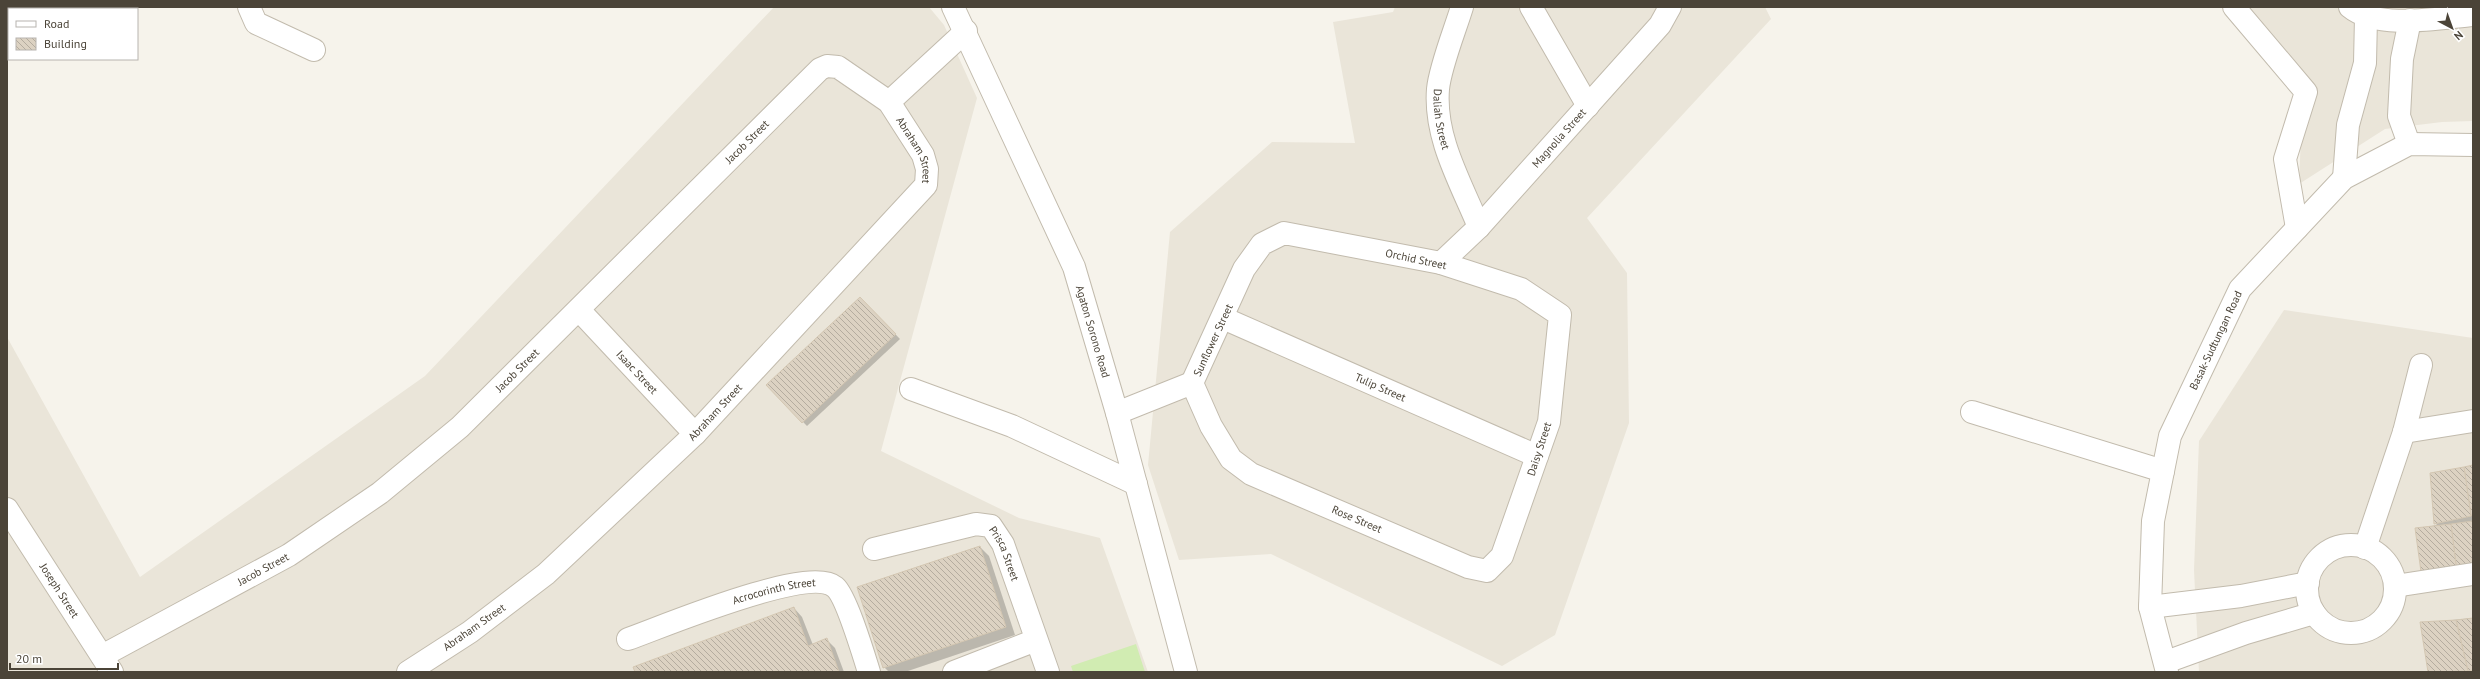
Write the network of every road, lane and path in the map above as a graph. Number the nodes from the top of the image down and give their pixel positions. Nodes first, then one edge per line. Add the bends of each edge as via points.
1 (249, 7) edge
2 (954, 7) edge
3 (1462, 7) edge
4 (1531, 7) edge
5 (1670, 7) edge
6 (2234, 7) edge
7 (2356, 11) edge
8 (2473, 15) edge
9 (2410, 20) junction
10 (966, 31) junction
11 (314, 50) dead end
12 (889, 102) junction
13 (1588, 106) junction
14 (2409, 144) junction
15 (2473, 145) edge
16 (2344, 178) junction
17 (1480, 227) junction
18 (2297, 228) junction
19 (1284, 233) joint
20 (1441, 263) junction
21 (1542, 301) joint
22 (579, 310) junction
23 (1223, 318) junction
24 (2421, 365) dead end
25 (1192, 384) junction
26 (911, 389) dead end
27 (1972, 412) dead end
28 (1117, 413) junction
29 (2473, 421) edge
30 (2404, 432) junction
31 (695, 434) junction
32 (1537, 456) junction
33 (1231, 458) joint
34 (2163, 471) junction
35 (1136, 484) junction
36 (7, 509) edge
37 (13, 538) edge
38 (2365, 548) junction
39 (874, 549) dead end
40 (1487, 571) joint
41 (2473, 574) edge
42 (2308, 582) junction
43 (2395, 586) junction
44 (2150, 607) junction
45 (2314, 612) junction
46 (628, 639) dead end
47 (1036, 640) junction
48 (107, 664) edge
49 (2166, 667) edge
50 (408, 672) edge
51 (870, 672) edge
52 (954, 672) edge
53 (1048, 672) edge
54 (1186, 672) edge

1 - 11 street via 256,23
2 - 10 street, Agaton Sorono Road
3 - 17 street, Daliah Street via 1438,88 1438,116 1442,138
4 - 13 street
5 - 13 street, Magnolia Street via 1660,25
6 - 18 street via 2306,92 2285,159
7 - 9 street
7 - 16 street via 2365,63 2348,125
8 - 9 street
9 - 14 street via 2402,59 2398,116
10 - 12 street
10 - 28 street, Agaton Sorono Road via 1074,267
12 - 22 street, Jacob Street via 838,67 827,66 820,70
12 - 31 street, Abraham Street via 923,155 927,173 926,185
13 - 17 street, Magnolia Street
14 - 15 street, Basak-Sudtungan Road
14 - 16 street, Basak-Sudtungan Road
16 - 18 street, Basak-Sudtungan Road
17 - 20 street, Magnolia Street
18 - 34 street, Basak-Sudtungan Road via 2240,289 2170,436
19 - 20 street, Orchid Street
19 - 23 street, Sunflower Street via 1262,244 1244,269
20 - 21 street, Orchid Street via 1521,289
21 - 32 street, Daisy Street via 1560,315 1549,422
22 - 31 street, Isaac Street
22 - 48 street, Jacob Street via 460,427 380,493 289,555
23 - 25 street, Sunflower Street
23 - 32 street, Tulip Street
24 - 30 street
25 - 28 street
25 - 33 street, Sunflower Street via 1211,426
26 - 35 street via 1012,426
27 - 34 street
28 - 35 street, Agaton Sorono Road
29 - 30 street
30 - 38 street
31 - 50 street, Abraham Street via 546,574 470,632
32 - 40 street, Daisy Street via 1502,556
33 - 40 street, Rose Street via 1251,474 1468,567
34 - 44 street, Basak-Sudtungan Road via 2153,521
35 - 54 street, Agaton Sorono Road
36 - 37 street, Joseph Street
37 - 48 street, Joseph Street
38 - 42 street via 2342,547 2322,557 2313,568
38 - 43 street via 2386,562
39 - 47 street, Prisca Street via 976,524 992,526 1003,544
41 - 43 street
42 - 44 street via 2241,596
42 - 45 street via 2308,598
43 - 45 street via 2394,601 2388,614 2365,632 2336,631 2323,623
44 - 49 street, Basak-Sudtungan Road
45 - 49 street via 2246,633
46 - 51 street, Acrocorinth Street via 753,593 795,584 827,584 840,592
47 - 52 street
47 - 53 street, Prisca Street

